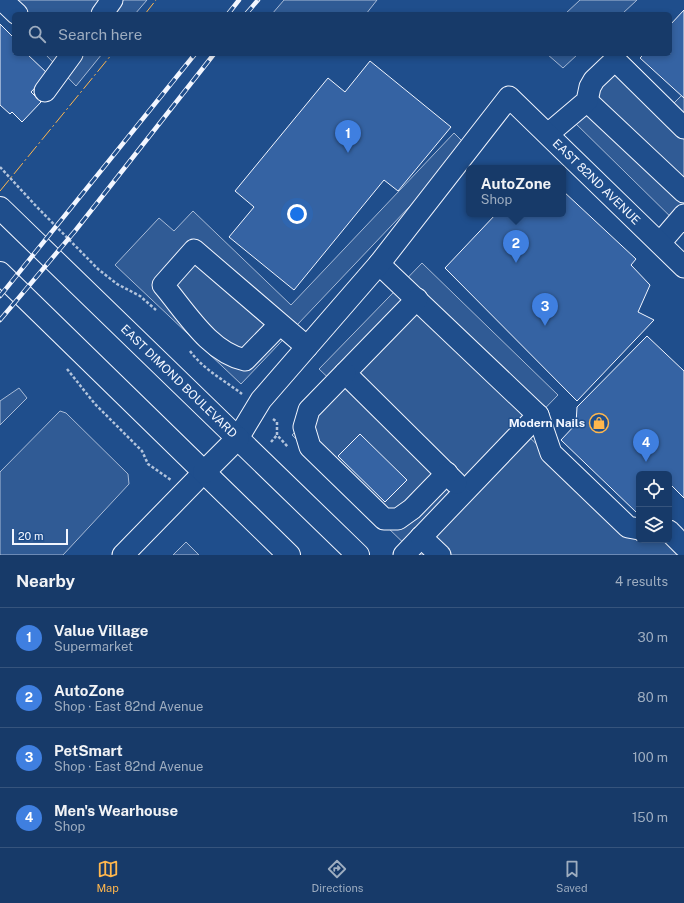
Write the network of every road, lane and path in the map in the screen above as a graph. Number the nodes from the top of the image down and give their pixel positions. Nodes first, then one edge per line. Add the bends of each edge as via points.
1 (2, 0) edge
2 (112, 0) edge
3 (15, 12) edge
4 (103, 12) edge
5 (65, 57) edge
6 (45, 91) dead end
7 (587, 101) junction
8 (684, 128) edge
9 (548, 134) junction
10 (0, 167) edge
11 (684, 192) edge
12 (0, 208) edge
13 (684, 215) edge
14 (660, 243) junction
15 (379, 264) junction
16 (684, 267) edge
17 (0, 273) edge
18 (417, 299) junction
19 (161, 315) dead end
20 (280, 324) junction
21 (308, 347) junction
22 (189, 349) dead end
23 (63, 364) dead end
24 (345, 373) junction
25 (257, 407) junction
26 (538, 415) junction
27 (238, 438) junction
28 (292, 450) dead end
29 (204, 472) junction
30 (447, 473) junction
31 (186, 490) junction
32 (465, 491) junction
33 (636, 528) edge
34 (672, 534) edge
35 (421, 537) junction
36 (684, 546) edge
37 (123, 555) edge
38 (289, 555) edge
39 (358, 555) edge
40 (404, 555) edge
41 (440, 555) edge

1 - 3 street
2 - 4 street
5 - 6 street
7 - 8 street via 594,80 616,60
7 - 9 street
7 - 11 street
9 - 14 street, EAST 82ND AVENUE
9 - 15 street, EAST 82ND AVENUE via 509,97
10 - 19 path via 98,269 117,284 140,296
12 - 27 main road, EAST DIMOND BOULEVARD
13 - 14 street
14 - 16 street, EAST 82ND AVENUE
15 - 18 street
15 - 21 street
17 - 29 main road
18 - 24 street
18 - 26 street
20 - 20 street via 194,250 163,286 203,333 224,352 235,358 245,360
20 - 21 street
21 - 25 street
22 - 25 path via 197,361 218,379 228,383
23 - 31 path via 95,404 142,451 148,464
24 - 30 street
24 - 30 street via 309,410 304,427 310,447 384,519 398,519 412,509
25 - 27 street
25 - 28 path via 277,422 277,435
26 - 32 street
26 - 33 street via 552,453 628,527
27 - 29 main road
27 - 39 main road, EAST DIMOND BOULEVARD
29 - 31 street
29 - 38 main road
30 - 32 street
31 - 37 street
32 - 35 street
34 - 36 street
35 - 40 street
35 - 41 street

